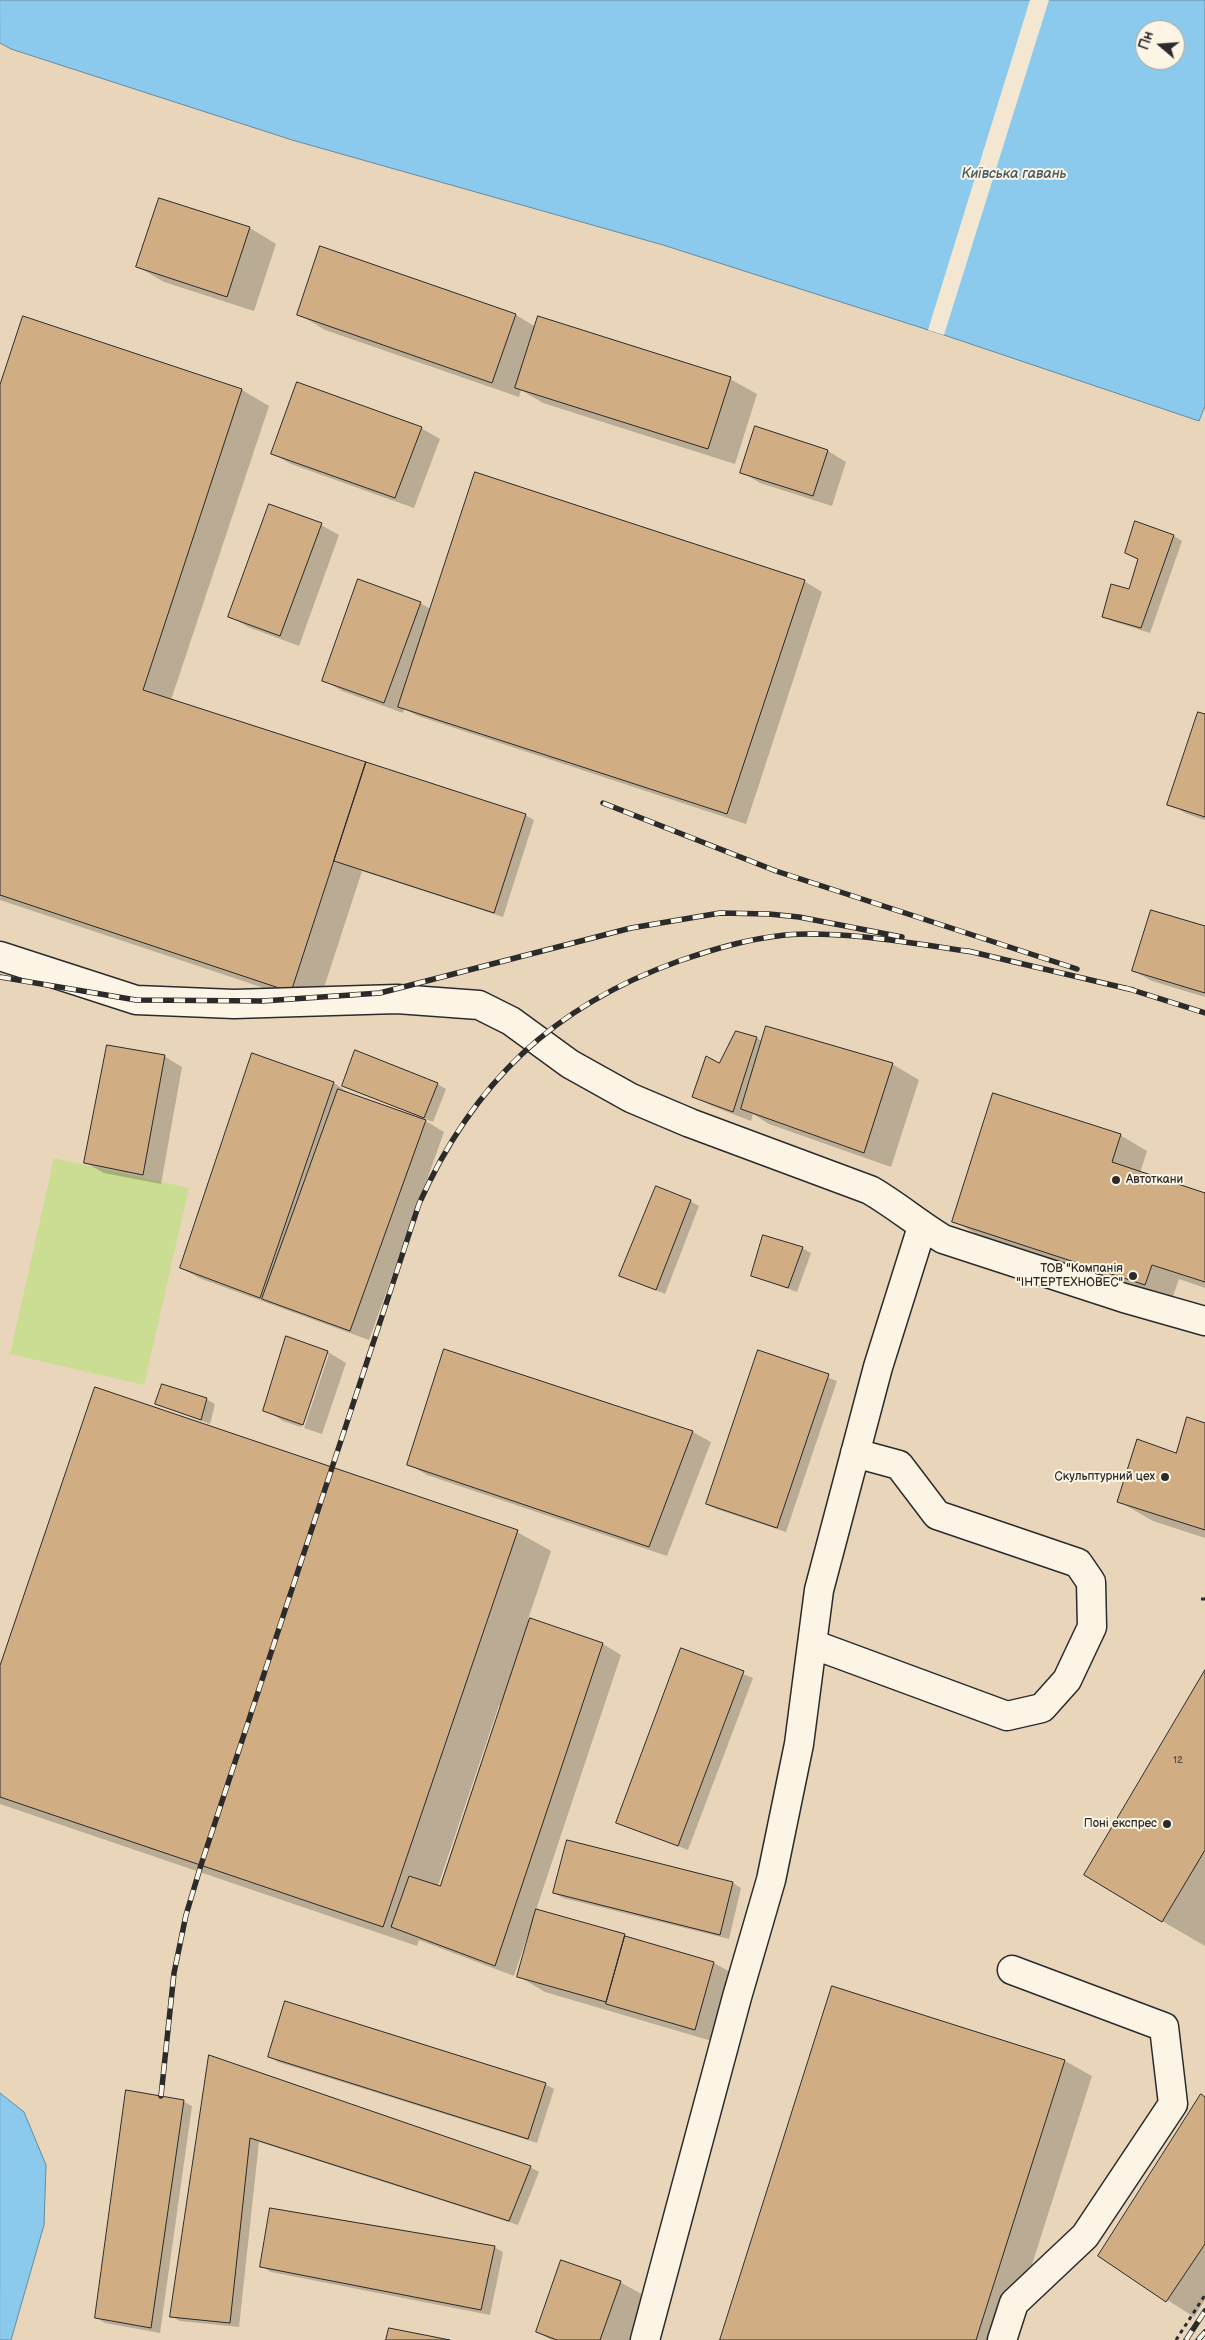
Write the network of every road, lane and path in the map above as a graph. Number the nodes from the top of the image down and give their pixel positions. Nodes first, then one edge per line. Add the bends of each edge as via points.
1 (0, 956) edge
2 (922, 1227) junction
3 (1205, 1321) edge
4 (855, 1453) junction
5 (812, 1644) junction
6 (1012, 1970) dead end
7 (1205, 2296) edge
8 (645, 2340) edge
9 (1002, 2340) edge
10 (1176, 2340) edge

1 - 2 lane via 136,1000 234,1004 397,999 480,1005 511,1021 570,1064 631,1098 870,1190
2 - 3 lane via 943,1239
2 - 4 lane
4 - 5 lane via 819,1590
4 - 5 lane via 899,1465 937,1515 1078,1563 1091,1582 1092,1627 1066,1680 1042,1708 1007,1716
5 - 8 lane via 799,1744 771,1880
6 - 9 lane via 1164,2027 1173,2104 1085,2236 1014,2303
7 - 10 path

